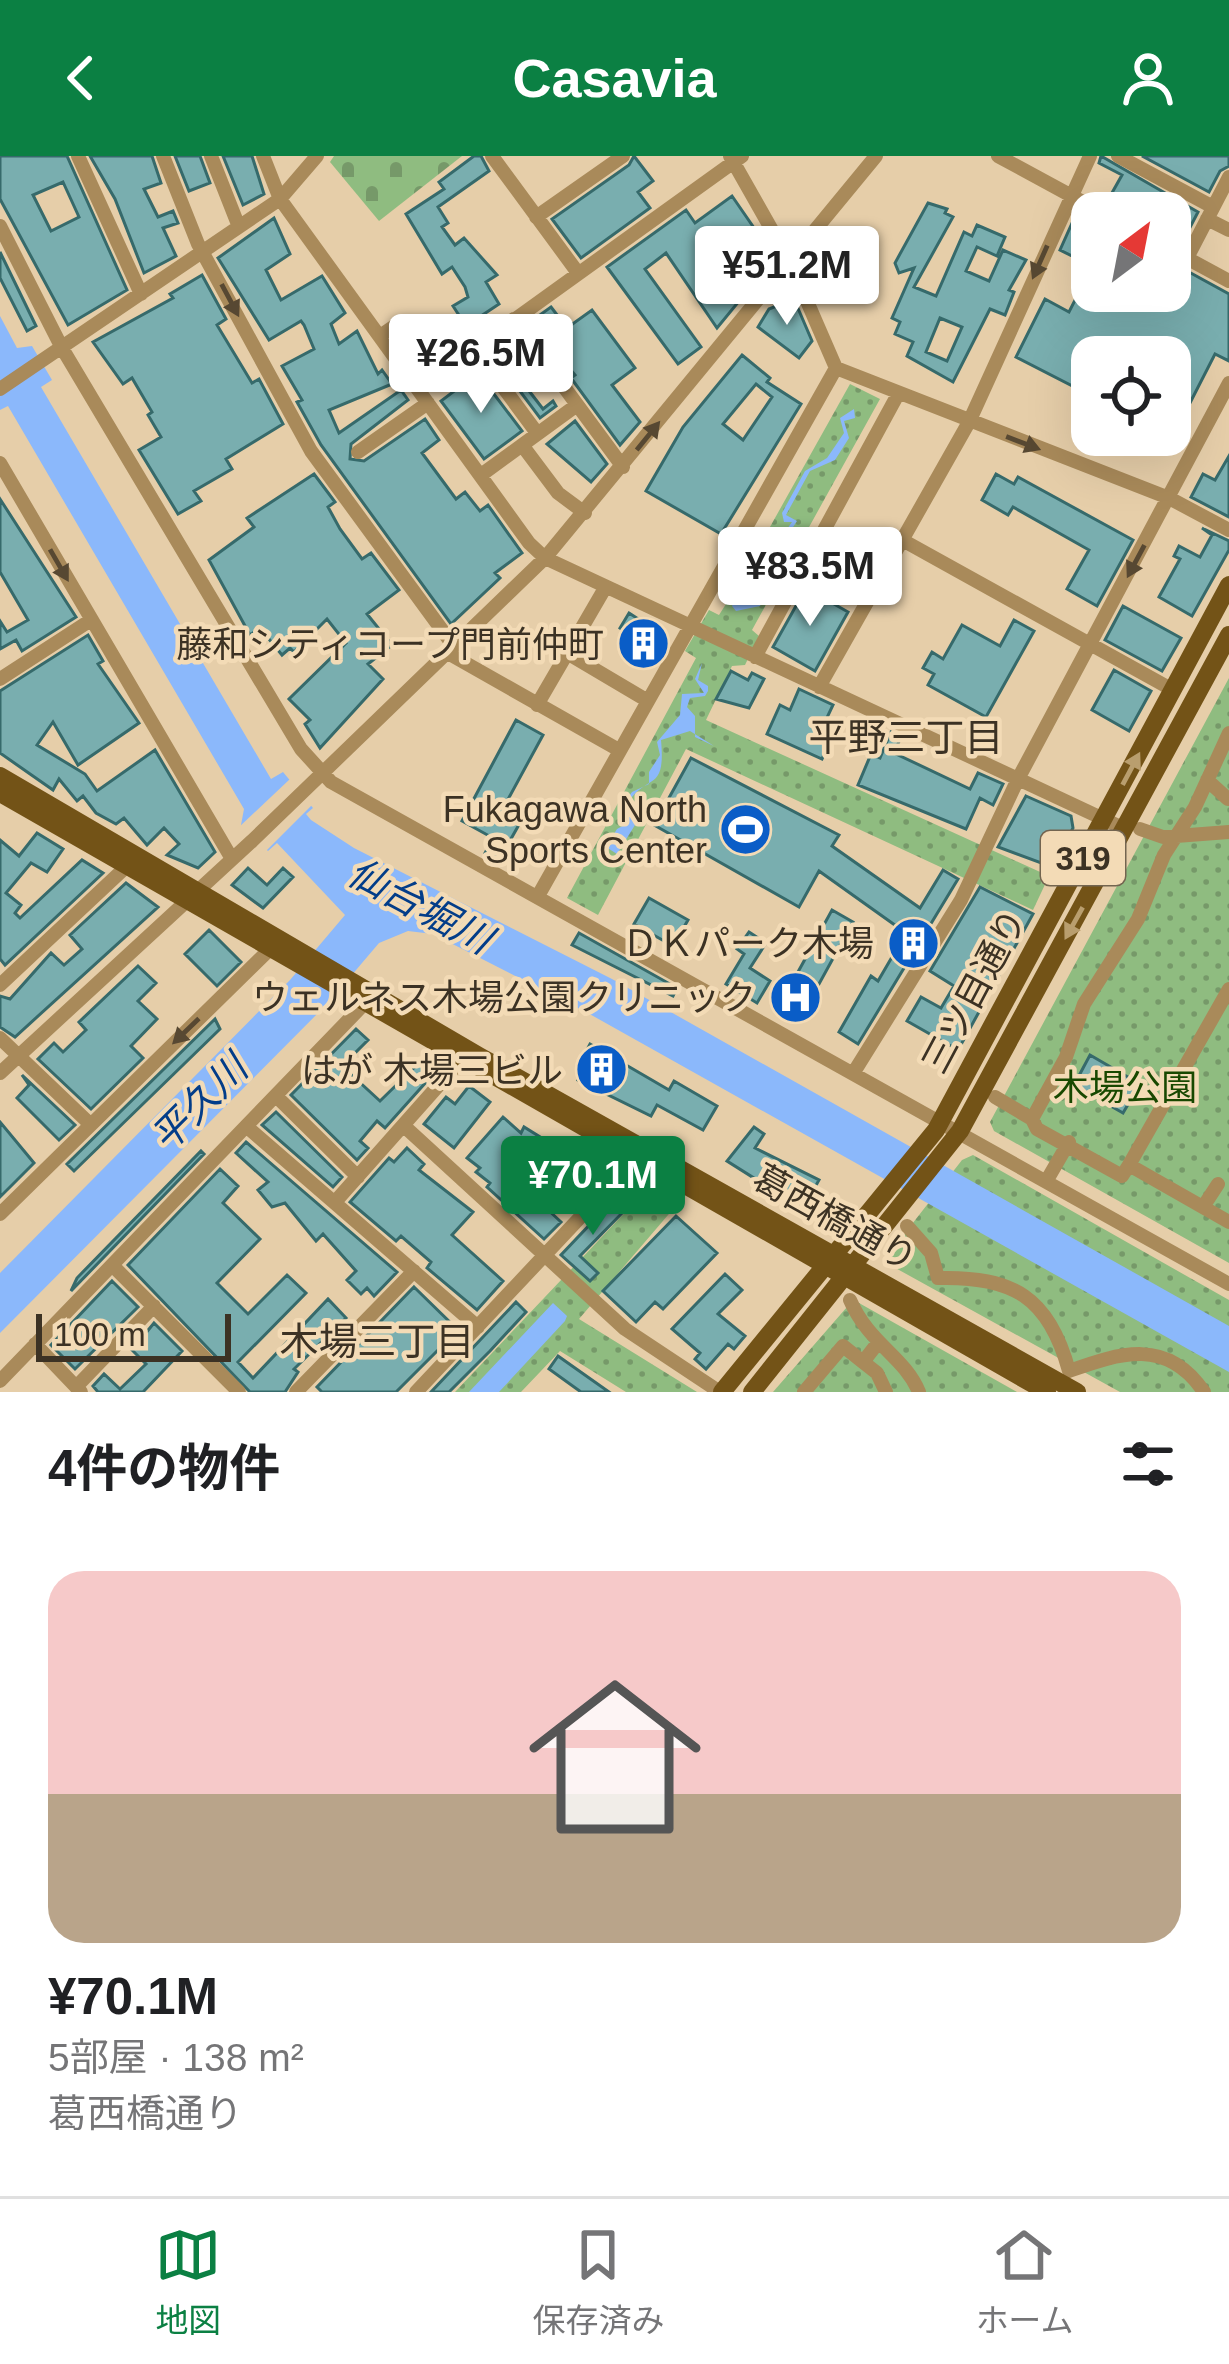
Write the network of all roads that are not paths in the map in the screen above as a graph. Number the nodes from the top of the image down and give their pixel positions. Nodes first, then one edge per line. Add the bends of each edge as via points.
1 (78, 156) edge
2 (163, 156) edge
3 (211, 156) edge
4 (263, 156) edge
5 (317, 156) edge
6 (623, 156) edge
7 (876, 156) edge
8 (998, 156) edge
9 (1090, 156) edge
10 (1118, 156) edge
11 (497, 158) edge
12 (735, 158) edge
13 (1229, 177) edge
14 (1070, 195) junction
15 (280, 199) junction
16 (1210, 213) junction
17 (536, 217) junction
18 (0, 226) edge
19 (239, 227) junction
20 (1229, 230) edge
21 (1191, 249) edge
22 (203, 252) junction
23 (1191, 261) edge
24 (790, 262) junction
25 (578, 273) junction
26 (1229, 281) edge
27 (141, 294) junction
28 (514, 319) junction
29 (399, 323) dead end
30 (380, 337) junction
31 (62, 348) junction
32 (474, 348) junction
33 (836, 368) junction
34 (1229, 382) edge
35 (0, 389) edge
36 (418, 389) junction
37 (897, 396) junction
38 (428, 403) junction
39 (577, 405) junction
40 (969, 422) junction
41 (537, 433) junction
42 (522, 445) junction
43 (358, 452) dead end
44 (0, 464) edge
45 (623, 467) junction
46 (481, 475) junction
47 (1169, 498) junction
48 (585, 513) junction
49 (1229, 530) edge
50 (904, 541) junction
51 (545, 558) junction
52 (1229, 585) edge
53 (605, 588) junction
54 (91, 620) junction
55 (689, 626) junction
56 (1229, 635) edge
57 (1091, 644) junction
58 (450, 648) junction
59 (567, 653) junction
60 (748, 654) junction
61 (0, 679) edge
62 (820, 687) junction
63 (1173, 690) junction
64 (648, 701) junction
65 (537, 705) junction
66 (1229, 733) edge
67 (620, 750) junction
68 (321, 773) junction
69 (0, 776) edge
70 (1018, 778) junction
71 (1207, 780) junction
72 (0, 793) edge
73 (1228, 800) edge
74 (1105, 818) junction
75 (1132, 829) junction
76 (1229, 831) edge
77 (1178, 834) junction
78 (232, 859) junction
79 (127, 866) junction
80 (192, 895) junction
81 (538, 896) junction
82 (270, 949) junction
83 (296, 955) junction
84 (0, 985) edge
85 (1229, 988) edge
86 (356, 995) junction
87 (0, 1037) edge
88 (21, 1053) junction
89 (460, 1060) junction
90 (0, 1072) edge
91 (854, 1072) junction
92 (276, 1096) junction
93 (995, 1097) dead end
94 (1032, 1119) junction
95 (90, 1124) junction
96 (247, 1126) junction
97 (404, 1126) junction
98 (948, 1131) junction
99 (1068, 1144) junction
100 (635, 1159) junction
101 (1129, 1165) junction
102 (358, 1177) junction
103 (1047, 1180) junction
104 (1218, 1184) dead end
105 (334, 1202) junction
106 (1203, 1207) junction
107 (0, 1214) edge
108 (1229, 1222) edge
109 (907, 1226) dead end
110 (549, 1255) junction
111 (112, 1265) junction
112 (841, 1267) junction
113 (414, 1270) junction
114 (938, 1278) junction
115 (1229, 1284) edge
116 (929, 1292) dead end
117 (850, 1300) dead end
118 (154, 1306) junction
119 (478, 1327) junction
120 (35, 1344) junction
121 (877, 1344) junction
122 (863, 1362) junction
123 (0, 1381) edge
124 (79, 1389) edge
125 (239, 1392) edge
126 (296, 1392) edge
127 (416, 1392) edge
128 (721, 1392) edge
129 (752, 1392) edge
130 (804, 1392) edge
131 (886, 1392) edge
132 (919, 1392) edge
133 (1047, 1392) edge
134 (1077, 1392) edge
135 (1204, 1392) edge

1 - 27 street
2 - 22 street
3 - 19 street
4 - 15 street
5 - 15 street
6 - 17 street
7 - 24 street
8 - 14 street
9 - 14 street
10 - 16 street
11 - 17 street
12 - 24 street
12 - 25 street
13 - 16 street
14 -> 40 street
15 - 19 street
15 - 30 street
16 - 20 street
16 - 21 street
17 - 25 street
18 - 31 street
19 - 22 street
22 - 27 street
22 -> 58 street via 311,451
23 - 26 street
24 - 33 street
45 -> 24 street
25 - 28 street
27 - 31 street
28 - 32 street
28 - 39 street
29 - 30 street
30 - 36 street
31 - 35 street
31 - 68 street
32 - 36 street
32 - 41 street
33 - 37 street
33 - 55 street
34 - 47 street
36 - 38 street
37 - 40 street
37 - 60 street
38 - 43 street
38 - 46 street
39 - 41 street
39 - 45 street
40 -> 47 street
40 - 50 street
41 - 42 street
42 - 46 street
42 - 48 street via 558,494
44 -> 54 street
45 - 48 street
46 - 51 street
47 - 49 street
47 -> 57 street
48 - 51 street
50 - 57 street
50 - 62 street
51 - 53 street
51 - 58 street
52 - 63 main road, 三ツ目通り / 319
53 - 55 street
53 - 59 street
54 - 61 street
54 - 78 street
55 - 60 street
55 - 64 street
56 - 75 main road, 三ツ目通り / 319
57 - 63 street
57 - 70 street
58 - 65 street
58 - 68 street
59 - 64 street
59 - 65 street
60 - 62 street
62 - 70 street
74 -> 63 main road, 三ツ目通り / 319
64 - 67 street
65 - 67 street
66 - 71 street
67 - 81 street
68 - 78 street
68 - 81 street
69 - 80 main road, 葛西橋通り
70 - 74 street
70 - 91 street via 968,885
71 - 73 street
71 - 77 street
72 - 79 main road, 葛西橋通り
74 - 75 street
74 - 98 main road, 三ツ目通り / 319
75 - 77 street
75 -> 98 main road, 三ツ目通り / 319
76 - 77 street
77 - 94 street via 1138,919 1084,1004
78 - 80 street
79 - 80 main road, 葛西橋通り
79 - 84 street
80 - 82 main road, 葛西橋通り
80 - 83 main road, 葛西橋通り
80 - 88 street
81 - 91 street
82 - 83 main road, 葛西橋通り
82 -> 95 street
83 - 86 main road, 葛西橋通り
85 - 101 street
86 - 89 main road, 葛西橋通り
86 - 92 street
86 - 112 main road, 葛西橋通り
87 - 88 street
88 - 90 street
88 - 95 street
89 - 97 street
89 - 100 main road, 葛西橋通り
91 - 98 street
92 - 96 street
92 - 102 street
93 - 94 street
94 - 99 street
95 - 107 street
96 - 105 street
96 - 111 street
97 - 102 street
97 - 110 street
98 - 103 street
98 - 112 main road, 三ツ目通り / 319 via 890,1189
98 - 112 main road, 三ツ目通り / 319 via 907,1201
99 - 101 street via 1122,1176
99 - 103 street
100 - 110 street
100 - 112 main road, 葛西橋通り
101 - 106 street
102 - 105 street
103 - 115 street
104 - 106 street
105 - 113 street
106 - 108 street
109 - 114 street via 931,1253
110 - 119 street
110 - 128 street via 625,1329
111 - 118 street
111 - 120 street
112 - 128 main road, 三ツ目通り / 319
112 - 129 main road, 三ツ目通り / 319
112 - 133 main road, 葛西橋通り
112 - 134 main road, 葛西橋通り
113 - 119 street
113 - 126 street
114 - 116 street
114 - 135 street via 1022,1293 1052,1321 1069,1371 1134,1351 1183,1370
117 - 121 street
118 - 124 street
118 - 125 street
119 - 127 street
120 - 123 street
120 - 124 street
121 - 122 street
121 - 132 street
122 - 130 street via 842,1346
122 - 131 street

